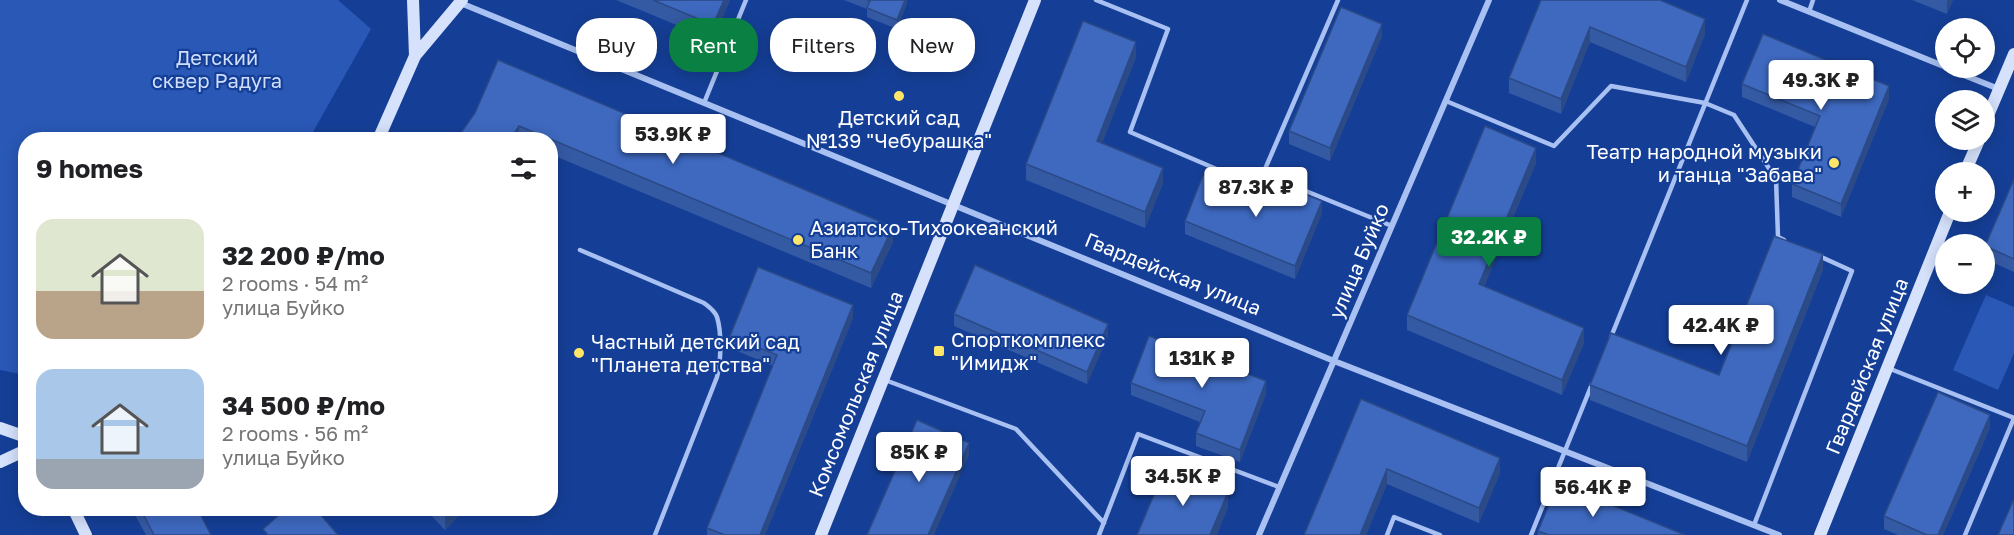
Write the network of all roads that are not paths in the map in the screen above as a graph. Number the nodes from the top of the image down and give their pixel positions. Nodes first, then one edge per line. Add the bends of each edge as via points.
1 (413, 0) edge
2 (746, 0) edge
3 (1035, 0) edge
4 (1096, 0) edge
5 (1338, 0) edge
6 (1489, 0) edge
7 (1747, 0) edge
8 (1780, 0) edge
9 (1813, 0) edge
10 (459, 1) edge
11 (1809, 12) junction
12 (2014, 54) edge
13 (414, 56) junction
14 (1935, 63) edge
15 (1972, 78) edge
16 (1999, 89) junction
17 (1995, 99) edge
18 (1446, 101) junction
19 (704, 102) junction
20 (1705, 103) junction
21 (381, 132) edge
22 (1259, 183) junction
23 (953, 205) junction
24 (1946, 222) edge
25 (1392, 226) junction
26 (1789, 242) edge
27 (580, 250) dead end
28 (1810, 252) edge
29 (1609, 342) edge
30 (1334, 361) junction
31 (1887, 368) junction
32 (1596, 375) edge
33 (883, 379) junction
34 (2014, 418) edge
35 (0, 428) edge
36 (18, 434) edge
37 (1565, 451) junction
38 (18, 454) edge
39 (0, 462) edge
40 (1279, 487) junction
41 (77, 516) edge
42 (1104, 523) junction
43 (1754, 525) junction
44 (86, 535) edge
45 (655, 535) edge
46 (821, 535) edge
47 (1099, 535) edge
48 (1259, 535) edge
49 (1387, 535) edge
50 (1440, 535) edge
51 (1531, 535) edge
52 (1779, 535) edge
53 (1820, 535) edge
54 (1965, 535) edge

1 - 13 street
2 - 19 lane
3 - 23 street, Комсомольская улица
4 - 22 lane via 1168,29 1130,132 1249,183
5 - 22 lane
6 - 18 street, улица Буйко
7 - 20 lane
8 - 11 street
9 - 11 lane
10 - 13 street
10 - 19 street, Гвардейская улица
11 - 14 street
12 - 16 street
13 - 21 street
15 - 16 street
16 - 17 street
18 - 20 lane via 1554,146 1611,86
18 - 25 street, улица Буйко
19 - 23 street, Гвардейская улица
20 - 26 lane via 1734,115 1776,179 1778,237
20 - 29 lane
22 - 25 lane via 1286,183
23 - 30 street, Гвардейская улица
23 - 33 street, Комсомольская улица
24 - 31 street, Гвардейская улица
25 - 30 street, улица Буйко
27 - 45 lane via 704,303 717,318 717,377
28 - 43 lane via 1852,271
30 - 37 street, Гвардейская улица
30 - 40 street, улица Буйко
31 - 34 lane
31 - 53 street, Гвардейская улица
32 - 37 lane
33 - 42 lane via 1016,429
33 - 46 street, Комсомольская улица
34 - 54 lane
35 - 36 street
37 - 43 street, Гвардейская улица
37 - 51 lane
38 - 39 street
40 - 42 lane via 1138,434
40 - 48 street, улица Буйко
41 - 44 street
42 - 47 lane
43 - 52 street, Гвардейская улица
49 - 50 lane via 1394,517

